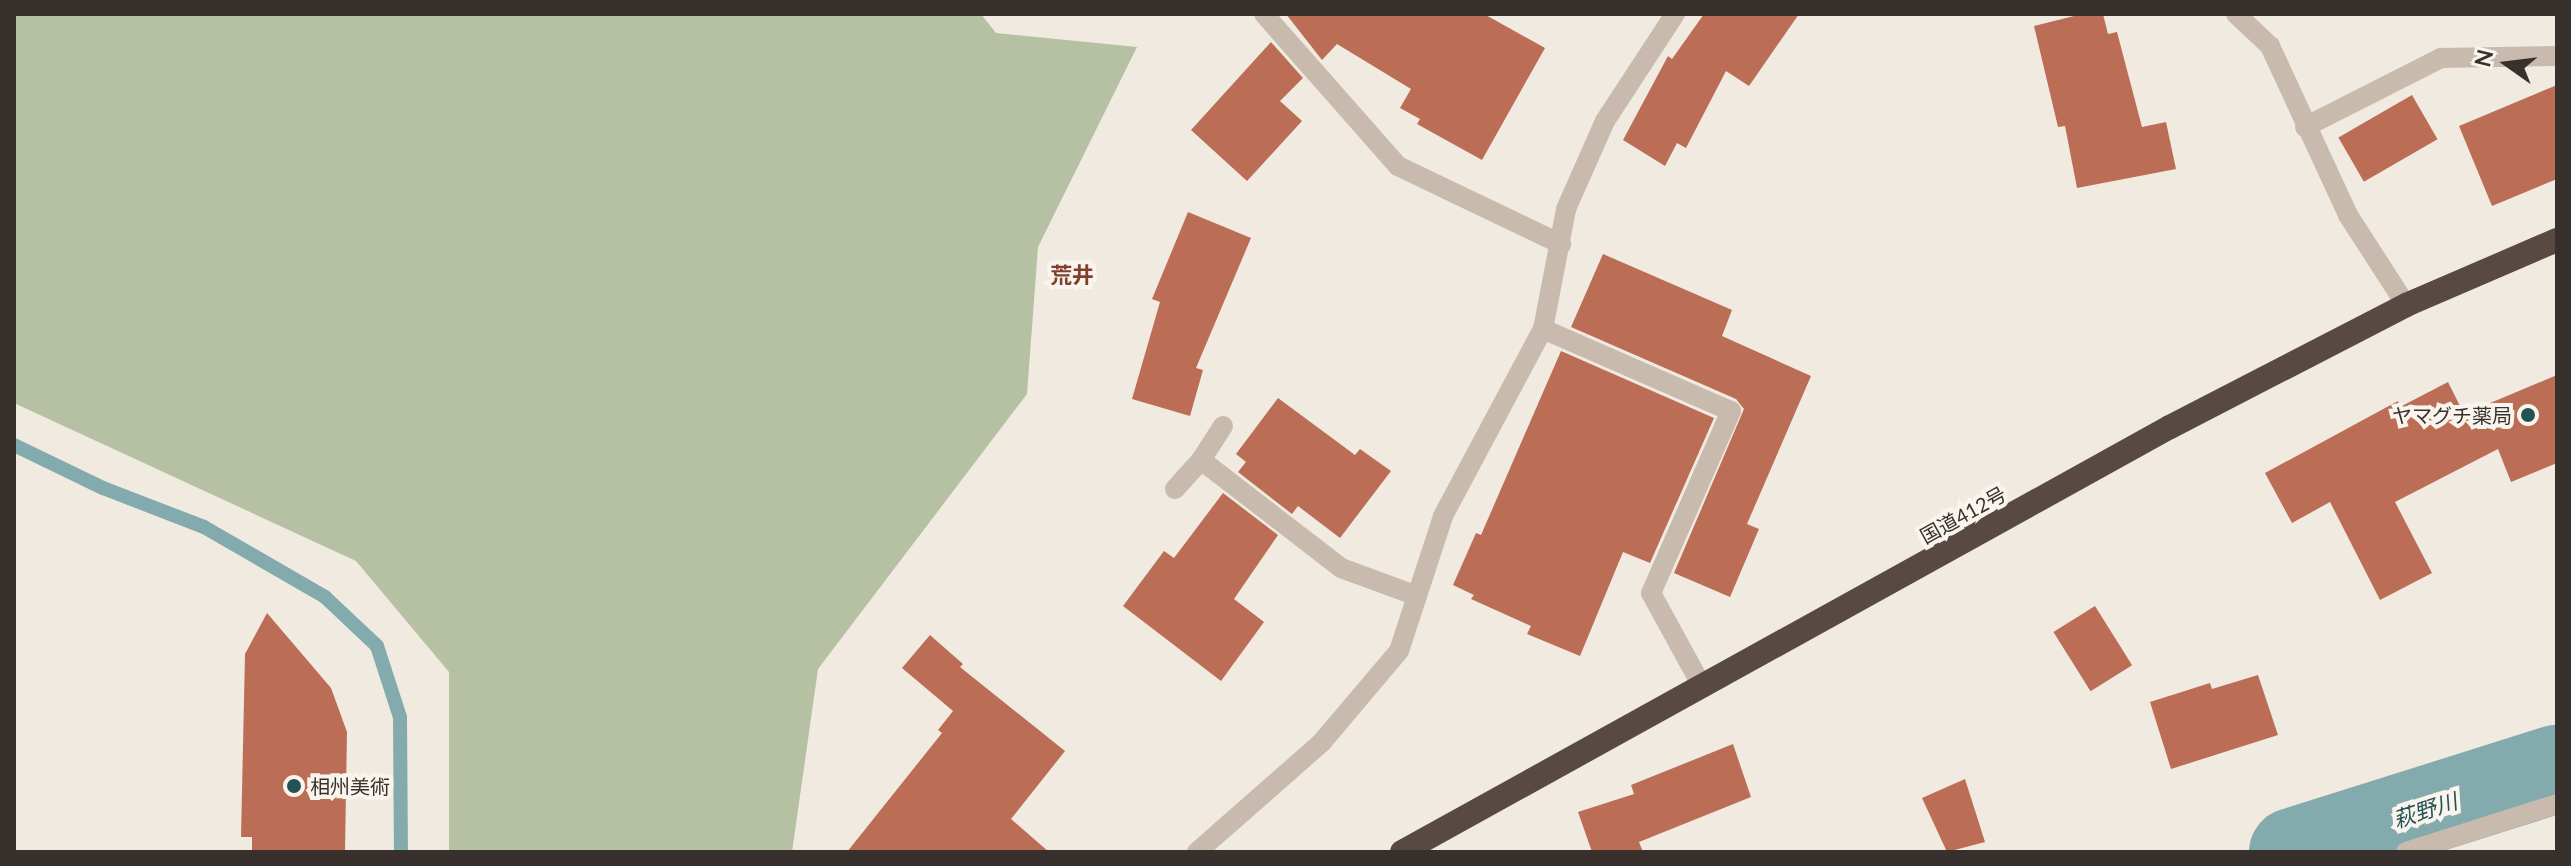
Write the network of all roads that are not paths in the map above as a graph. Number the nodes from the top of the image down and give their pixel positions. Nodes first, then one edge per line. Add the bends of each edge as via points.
1 (1264, 14) edge
2 (1675, 14) edge
3 (2236, 14) edge
4 (2557, 56) edge
5 (2305, 127) junction
6 (2557, 240) edge
7 (1561, 244) junction
8 (2406, 305) junction
9 (1543, 329) junction
10 (1223, 426) dead end
11 (1201, 460) junction
12 (1175, 489) dead end
13 (1417, 596) junction
14 (1703, 688) junction
15 (2557, 804) edge
16 (1197, 852) edge
17 (1402, 852) edge
18 (2406, 852) edge

1 - 7 street via 1398,166
2 - 7 street via 1605,121 1566,209
3 - 5 street via 2270,46
4 - 5 street via 2441,58
5 - 8 street via 2348,215
6 - 8 highway, 国道412号
7 - 9 street
8 - 14 highway, 国道412号 via 2170,427
9 - 13 street via 1443,516
9 - 14 street via 1731,411 1651,593
10 - 11 street
11 - 12 street
11 - 13 street via 1341,568
13 - 16 street via 1399,651 1322,742
14 - 17 highway, 国道412号
15 - 18 street

